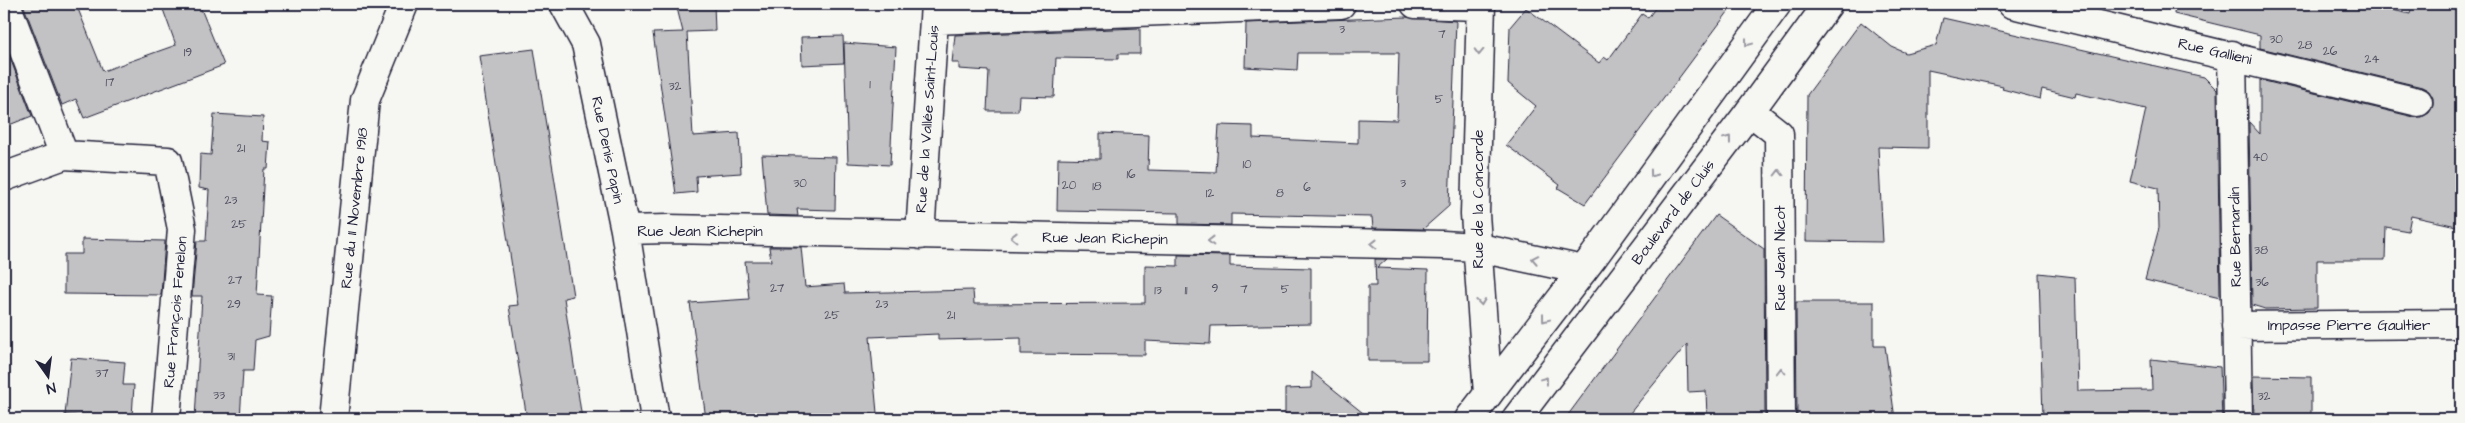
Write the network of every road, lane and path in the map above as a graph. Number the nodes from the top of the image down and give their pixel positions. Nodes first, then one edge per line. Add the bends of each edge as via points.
1 (6, 4) edge
2 (404, 4) edge
3 (564, 4) edge
4 (1341, 4) edge
5 (1415, 4) edge
6 (1777, 4) edge
7 (1828, 4) edge
8 (2012, 4) edge
9 (1480, 5) edge
10 (934, 12) edge
11 (2232, 55) junction
12 (2418, 102) dead end
13 (1750, 111) junction
14 (64, 154) junction
15 (4, 177) edge
16 (625, 230) junction
17 (920, 235) junction
18 (1475, 247) junction
19 (1583, 270) junction
20 (2461, 324) edge
21 (2236, 326) junction
22 (1488, 394) junction
23 (166, 419) edge
24 (333, 419) edge
25 (655, 419) edge
26 (1469, 419) edge
27 (1516, 419) edge
28 (1781, 419) edge
29 (2238, 419) edge

1 - 14 street
2 - 24 street, Rue du 11 Novembre 1918 via 364,100
3 - 16 street, Rue Denis Papin via 586,44
4 - 10 street
5 - 9 street
6 -> 19 street
7 - 13 street, Boulevard de Cluis
8 - 11 street, Rue Gallieni
9 -> 18 street, Rue de la Concorde
10 - 17 street, Rue de la Vallée Saint-Louis
11 - 12 street, Rue Gallieni
11 - 21 street, Rue Bernardin
27 -> 13 street, Boulevard de Cluis
28 -> 13 street, Rue Jean Nicot via 1779,134
14 - 15 street, Rue François Fenelon
14 - 23 street, Rue François Fenelon via 168,160 182,229
16 - 17 street, Rue Jean Richepin
16 - 25 street, Rue Denis Papin
18 -> 17 street, Rue Jean Richepin
19 -> 18 street, Rue Jean Richepin
18 -> 22 street, Rue de la Concorde
19 -> 22 street
20 - 21 street, Impasse Pierre Gaultier
21 - 29 street, Rue Bernardin
22 - 26 street

